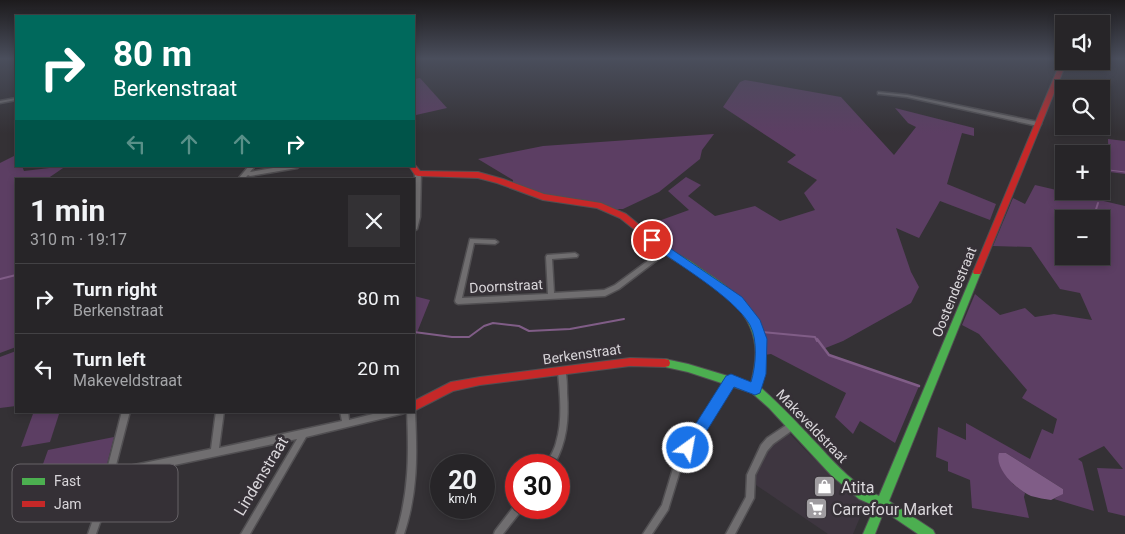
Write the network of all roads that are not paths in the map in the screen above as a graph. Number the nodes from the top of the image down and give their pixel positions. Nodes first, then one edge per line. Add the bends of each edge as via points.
1 (1055, 83) edge
2 (880, 93) dead end
3 (15, 99) edge
4 (0, 102) edge
5 (1038, 124) junction
6 (252, 167) edge
7 (291, 167) edge
8 (415, 169) edge
9 (249, 176) edge
10 (242, 178) edge
11 (416, 205) edge
12 (495, 242) dead end
13 (666, 251) junction
14 (575, 255) dead end
15 (551, 296) junction
16 (562, 372) junction
17 (731, 380) junction
18 (755, 389) junction
19 (415, 405) edge
20 (126, 413) edge
21 (220, 413) edge
22 (344, 413) edge
23 (392, 413) edge
24 (411, 413) edge
25 (346, 423) junction
26 (791, 426) junction
27 (304, 434) junction
28 (215, 451) junction
29 (555, 454) edge
30 (113, 464) edge
31 (156, 464) edge
32 (882, 503) junction
33 (510, 519) edge
34 (96, 522) edge
35 (92, 534) edge
36 (245, 534) edge
37 (400, 534) edge
38 (498, 534) edge
39 (648, 534) edge
40 (730, 534) edge
41 (869, 534) edge
42 (929, 534) edge

1 - 5 street, Oostendestraat
2 - 5 street
3 - 4 street
5 - 32 street, Oostendestraat
6 - 10 street
7 - 9 street
8 - 11 street
8 - 13 street, Makeveldstraat via 485,176 540,196 606,208 621,213
12 - 15 street, Doornstraat via 472,241 458,301
13 - 15 street, Doornstraat via 605,293
13 - 18 street, Makeveldstraat via 737,300 756,323 761,339 760,374
14 - 15 street, Doornstraat via 549,257
16 - 17 street, Berkenstraat via 639,362 664,363
16 - 19 street, Berkenstraat via 465,383
16 - 29 street via 565,416 562,439
17 - 18 street, Berkenstraat
17 - 39 street via 679,462 664,507
18 - 26 street, Makeveldstraat
20 - 30 street
21 - 28 street
22 - 25 street
23 - 25 street
24 - 37 street via 411,494
25 - 27 street
26 - 32 street, Makeveldstraat via 863,495
26 - 40 street via 764,448 751,475 750,498
27 - 28 street
27 - 36 street, Lindenstraat
28 - 31 street
32 - 41 street, Oostendestraat
32 - 42 street, Makeveldstraat
33 - 38 street
34 - 35 street

